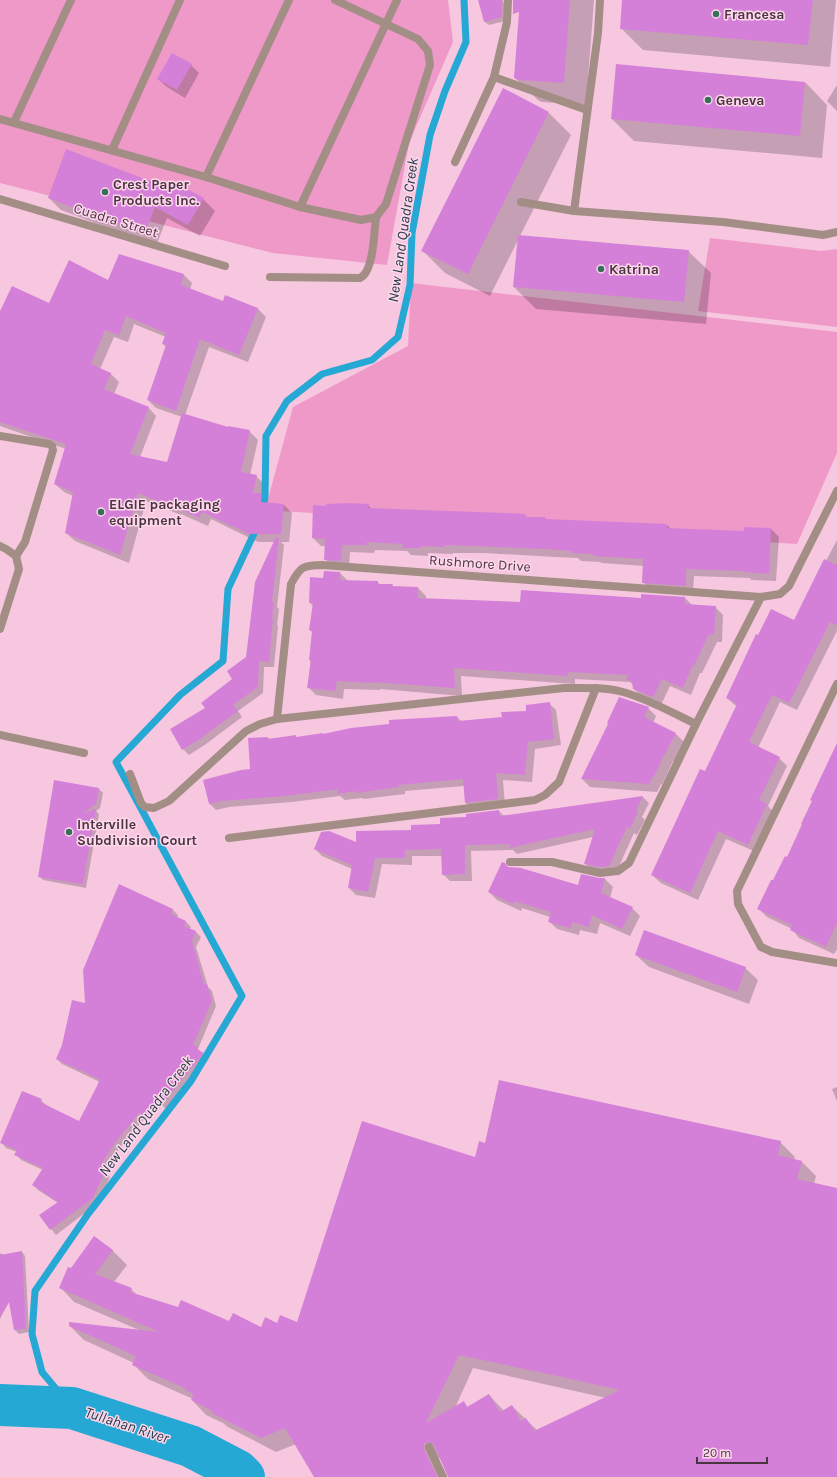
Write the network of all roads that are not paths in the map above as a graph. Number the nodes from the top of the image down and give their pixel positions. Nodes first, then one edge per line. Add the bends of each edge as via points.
1 (71, 0) edge
2 (180, 0) edge
3 (289, 0) edge
4 (335, 0) edge
5 (397, 0) edge
6 (508, 0) edge
7 (600, 0) edge
8 (386, 23) junction
9 (494, 77) junction
10 (587, 110) junction
11 (0, 119) edge
12 (14, 122) junction
13 (112, 150) junction
14 (455, 162) dead end
15 (206, 177) junction
16 (0, 199) edge
17 (522, 202) dead end
18 (300, 207) junction
19 (574, 212) junction
20 (376, 217) junction
21 (837, 232) edge
22 (225, 266) dead end
23 (270, 277) dead end
24 (0, 436) edge
25 (837, 491) edge
26 (0, 546) edge
27 (16, 556) junction
28 (761, 597) junction
29 (0, 629) edge
30 (837, 684) edge
31 (596, 688) junction
32 (277, 719) junction
33 (696, 724) junction
34 (0, 735) edge
35 (84, 754) dead end
36 (130, 774) dead end
37 (229, 838) dead end
38 (510, 862) dead end
39 (837, 963) edge
40 (429, 1447) dead end
41 (443, 1477) edge

1 - 12 street
2 - 13 street
3 - 15 street
4 - 8 street
5 - 8 street
6 - 9 street
7 - 10 street
8 - 18 street
8 - 20 street via 418,39 428,51 430,65 386,204
9 - 10 street
9 - 14 street
10 - 19 street
11 - 12 street
12 - 13 street
13 - 15 street
15 - 18 street
16 - 22 street, Cuadra Street
17 - 19 street
18 - 20 street via 361,220
19 - 21 street via 723,222 823,235
20 - 23 street via 370,266 364,276
24 - 27 street via 49,444 53,450 26,542
25 - 28 street, Rushmore Drive via 789,586 780,594
26 - 27 street
27 - 29 street via 19,569
28 - 32 street, Rushmore Drive via 306,565 298,571 291,584
28 - 33 street
30 - 39 street via 737,891 738,904 761,947 772,952
31 - 32 street via 564,688
31 - 33 street via 644,699
31 - 37 street via 559,782 535,800
32 - 36 street via 246,731 169,801 154,808 145,807 141,803
33 - 38 street via 629,863 618,871 600,873 552,862
34 - 35 street
40 - 41 street

